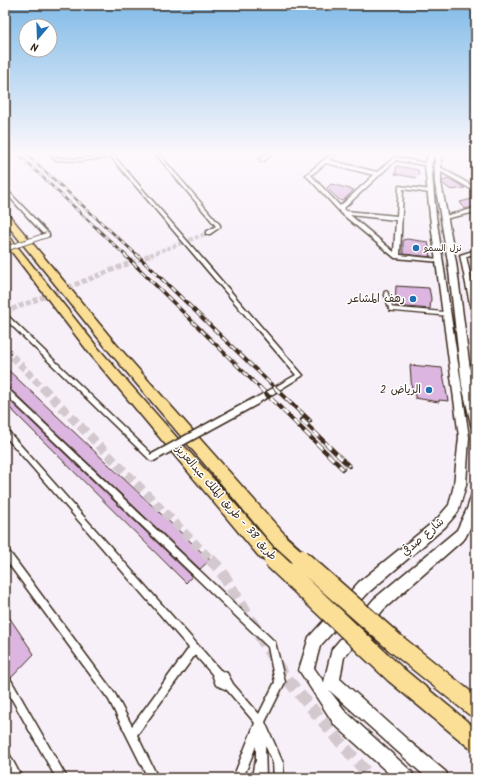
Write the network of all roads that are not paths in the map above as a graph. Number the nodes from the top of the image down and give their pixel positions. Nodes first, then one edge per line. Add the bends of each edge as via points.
1 (5, 190) edge
2 (141, 190) edge
3 (187, 190) edge
4 (321, 190) edge
5 (362, 190) edge
6 (401, 190) edge
7 (419, 190) edge
8 (435, 190) edge
9 (430, 191) joint
10 (476, 210) edge
11 (342, 211) junction
12 (5, 216) edge
13 (438, 217) junction
14 (398, 218) junction
15 (208, 233) dead end
16 (5, 237) edge
17 (5, 248) edge
18 (476, 252) edge
19 (397, 257) junction
20 (439, 261) junction
21 (452, 262) junction
22 (469, 287) junction
23 (476, 291) edge
24 (386, 293) dead end
25 (447, 314) junction
26 (476, 314) edge
27 (5, 316) edge
28 (5, 390) edge
29 (460, 407) junction
30 (473, 409) junction
31 (476, 424) edge
32 (5, 432) edge
33 (476, 498) edge
34 (274, 547) junction
35 (5, 553) edge
36 (195, 648) junction
37 (7, 682) edge
38 (325, 684) junction
39 (476, 708) edge
40 (260, 722) junction
41 (131, 735) junction
42 (476, 741) edge
43 (5, 755) edge
44 (260, 761) junction
45 (17, 778) edge
46 (62, 778) edge
47 (153, 778) edge
48 (238, 778) edge
49 (257, 778) edge
50 (261, 778) edge
51 (279, 778) edge
52 (406, 778) edge
53 (440, 778) edge

1 - 17 street, bridge via 47,235
2 - 27 street, bridge via 300,376 152,458
3 - 15 street via 218,226
4 - 11 street
5 - 11 street
6 - 14 street
7 - 9 street
8 - 13 street, شارع صدقي
9 - 13 street, شارع صدقي
10 - 13 street
11 - 14 street
11 - 19 street
12 - 34 main road, طريق 38 - طريق الملك عبدالعزيز
13 - 20 street, شارع صدقي
13 - 21 street, شارع صدقي
14 - 19 street
16 - 34 main road, طريق 38 - طريق الملك عبدالعزيز via 94,351
18 - 22 street via 463,255
19 - 20 street
20 - 21 street
20 - 25 street, شارع صدقي
21 - 30 street, شارع صدقي via 467,385
22 - 23 street
22 - 26 street
24 - 25 lane via 391,309
25 - 29 street, شارع صدقي
28 - 40 street via 272,645 280,682
29 - 30 street
29 - 38 street, شارع صدقي via 464,437 460,485 454,508 441,523 364,587 314,642 306,670
30 - 31 street, شارع صدقي
32 - 36 street
33 - 38 street, شارع صدقي via 461,534 379,604 337,654
34 - 39 main road, طريق 38 - طريق الملك عبدالعزيز, bridge
34 - 42 main road, طريق 38 - طريق الملك عبدالعزيز, bridge via 352,636 430,706
35 - 41 street via 112,697
36 - 40 street via 214,669 219,682 230,687
36 - 41 street
37 - 46 street
38 - 52 street, شارع صدقي via 340,718
38 - 53 street, شارع صدقي
40 - 44 street
40 - 48 street
40 - 51 street via 278,763
41 - 47 street
43 - 45 street
44 - 49 street
44 - 50 street

